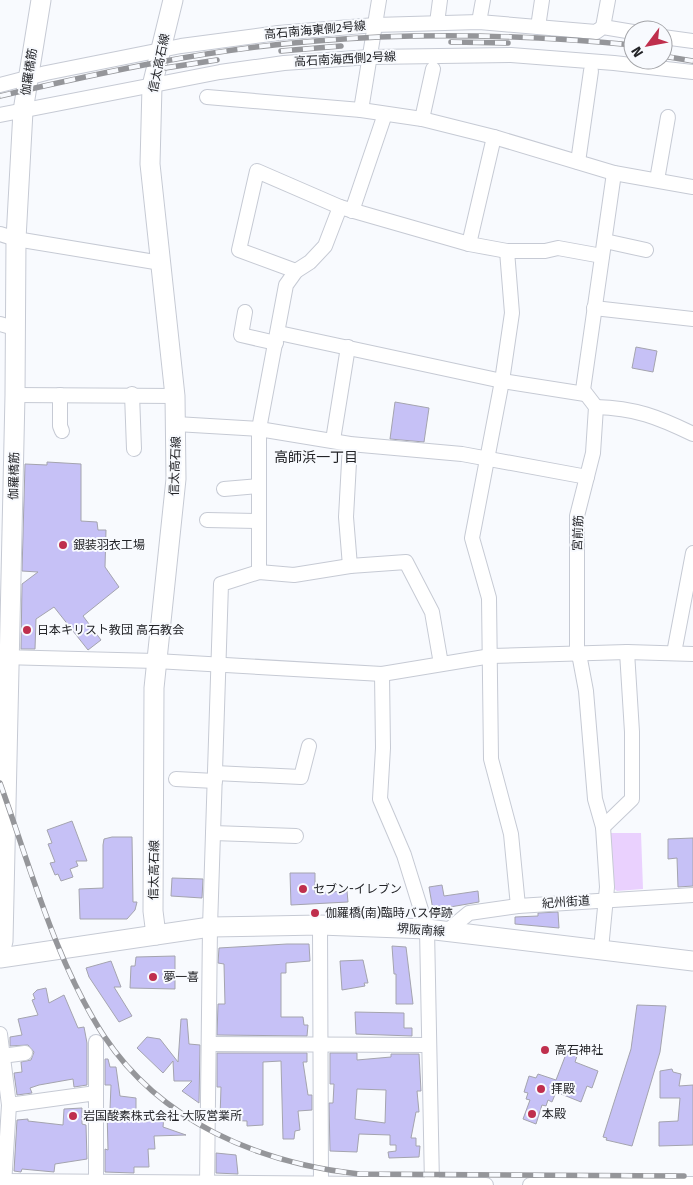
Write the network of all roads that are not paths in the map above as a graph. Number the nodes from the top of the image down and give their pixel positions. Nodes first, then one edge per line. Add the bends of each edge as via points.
1 (41, 0) edge
2 (172, 0) edge
3 (379, 0) edge
4 (440, 0) edge
5 (482, 0) edge
6 (542, 0) edge
7 (608, 0) edge
8 (479, 22) junction
9 (437, 23) junction
10 (375, 25) junction
11 (538, 27) junction
12 (603, 27) junction
13 (623, 30) edge
14 (673, 38) edge
15 (693, 41) edge
16 (161, 50) junction
17 (370, 58) junction
18 (433, 69) dead end
19 (591, 72) dead end
20 (693, 72) edge
21 (28, 79) junction
22 (0, 85) edge
23 (152, 86) junction
24 (207, 97) dead end
25 (361, 110) junction
26 (22, 111) junction
27 (385, 114) junction
28 (0, 115) edge
29 (668, 117) dead end
30 (422, 119) junction
31 (494, 137) junction
32 (578, 162) junction
33 (614, 173) junction
34 (657, 180) junction
35 (693, 186) edge
36 (346, 209) junction
37 (8, 237) edge
38 (605, 241) junction
39 (470, 244) junction
40 (646, 250) dead end
41 (507, 252) junction
42 (602, 256) junction
43 (160, 262) junction
44 (296, 271) junction
45 (594, 308) junction
46 (246, 312) dead end
47 (693, 319) edge
48 (5, 328) edge
49 (277, 338) junction
50 (348, 347) junction
51 (502, 381) junction
52 (132, 394) junction
53 (585, 394) junction
54 (16, 395) junction
55 (60, 395) junction
56 (175, 396) junction
57 (596, 407) junction
58 (176, 424) junction
59 (259, 429) junction
60 (62, 431) dead end
61 (693, 434) edge
62 (333, 440) junction
63 (350, 444) junction
64 (134, 449) dead end
65 (7, 450) edge
66 (487, 460) junction
67 (587, 477) junction
68 (259, 486) junction
69 (224, 489) dead end
70 (207, 520) dead end
71 (259, 521) junction
72 (6, 524) edge
73 (693, 553) edge
74 (350, 566) junction
75 (260, 572) junction
76 (627, 652) junction
77 (577, 653) junction
78 (674, 653) junction
79 (693, 654) edge
80 (5, 656) edge
81 (492, 656) junction
82 (156, 661) junction
83 (440, 664) junction
84 (219, 666) junction
85 (382, 674) junction
86 (309, 746) dead end
87 (215, 777) junction
88 (176, 779) dead end
89 (603, 827) junction
90 (213, 833) junction
91 (296, 836) dead end
92 (2, 878) edge
93 (693, 895) edge
94 (607, 899) junction
95 (518, 906) junction
96 (320, 925) junction
97 (210, 927) junction
98 (437, 931) junction
99 (156, 935) junction
100 (601, 949) junction
101 (0, 953) edge
102 (0, 958) edge
103 (693, 961) edge
104 (0, 1034) edge
105 (96, 1042) dead end
106 (210, 1044) junction
107 (321, 1044) junction
108 (429, 1045) junction
109 (25, 1053) dead end
110 (2, 1056) junction
111 (3, 1083) edge
112 (96, 1093) junction
113 (9, 1105) junction
114 (4, 1183) edge
115 (96, 1184) edge
116 (207, 1184) edge
117 (321, 1184) edge
118 (693, 1184) edge
119 (432, 1185) edge
120 (486, 1185) edge
121 (530, 1185) edge
122 (549, 1185) edge
123 (621, 1185) edge

1 - 21 main road, 伽羅橋筋
2 - 16 main road, 信太高石線
3 - 10 street
4 - 9 street
5 - 8 street
6 - 11 street
7 - 12 street
8 - 9 street, 高石南海東側2号線
8 - 11 street, 高石南海東側2号線
9 - 10 street, 高石南海東側2号線
10 - 16 street, 高石南海東側2号線 via 278,32
10 - 17 street
11 - 12 street, 高石南海東側2号線 via 596,32
12 - 13 street, 高石南海東側2号線
14 - 15 street
16 - 21 street, 高石南海東側2号線
16 - 23 main road, 信太高石線
17 - 20 street, 高石南海西側2号線 via 511,55 614,62
17 - 23 street, 高石南海西側2号線 via 284,63
17 - 25 street
18 - 30 street
19 - 32 street
21 - 22 street, 高石南海東側2号線
21 - 26 main road, 伽羅橋筋
23 - 26 street, 高石南海西側2号線
23 - 43 main road, 信太高石線 via 150,164
24 - 25 street
25 - 27 street
26 - 28 street, 高石南海西側2号線
26 - 37 main road, 伽羅橋筋
27 - 30 street
27 - 36 street
29 - 34 street
30 - 31 street
31 - 32 street
31 - 39 street
32 - 33 street
33 - 34 street
33 - 38 street
34 - 35 street
36 - 39 street
36 - 44 street via 325,246
36 - 44 street via 257,171 240,250
37 - 43 street
37 - 48 main road, 伽羅橋筋
38 - 40 street
38 - 42 street
39 - 41 street
41 - 42 street via 558,248
41 - 51 street via 512,313
42 - 45 street
43 - 56 main road, 信太高石線
44 - 49 street via 286,285
45 - 47 street
45 - 53 street via 582,390
46 - 49 street via 241,335
48 - 54 main road, 伽羅橋筋
49 - 50 street
49 - 59 street
50 - 51 street
50 - 62 street
51 - 53 street
51 - 66 street
52 - 55 street
52 - 56 street
52 - 64 street
53 - 57 street
54 - 55 street
54 - 65 main road, 伽羅橋筋
55 - 60 street
56 - 58 main road, 信太高石線
57 - 61 street via 624,408 659,418
57 - 67 street, 宮前筋 via 593,453
58 - 59 street
58 - 82 main road, 信太高石線 via 176,479
59 - 62 street
59 - 68 street
62 - 63 street
63 - 66 street via 462,454
63 - 74 street via 346,518
65 - 72 main road, 伽羅橋筋
66 - 67 street
66 - 81 street via 472,538 489,598
67 - 77 street, 宮前筋 via 577,516
68 - 69 street
68 - 71 street
70 - 71 street
71 - 75 street
72 - 80 main road, 伽羅橋筋
73 - 78 street
74 - 75 street via 294,575
74 - 83 street via 406,562 432,612
75 - 84 street via 221,584
76 - 77 street
76 - 78 street
76 - 89 street via 632,799
77 - 81 street
77 - 89 street, 宮前筋 via 586,691 595,799
78 - 79 street
80 - 82 street
80 - 92 main road, 伽羅橋筋
81 - 83 street
81 - 95 street via 492,759 511,834
82 - 84 street
82 - 99 main road, 信太高石線 via 153,911
83 - 85 street
84 - 85 street
84 - 87 street
85 - 98 street via 380,799
86 - 87 street via 301,777
87 - 88 street
87 - 90 street
89 - 94 street, 宮前筋
90 - 91 street
90 - 97 street
92 - 101 main road, 伽羅橋筋 via 3,941
93 - 94 street, 紀州街道
94 - 95 street, 紀州街道
94 - 100 street, 宮前筋
95 - 98 street, 紀州街道 via 469,913
96 - 97 main road, 堺阪南線
96 - 98 main road, 堺阪南線
96 - 107 street
97 - 99 main road, 堺阪南線
97 - 106 street
98 - 100 main road, 堺阪南線
98 - 108 street
99 - 102 main road, 堺阪南線
100 - 103 main road, 堺阪南線
104 - 110 street
105 - 112 street
106 - 107 street
106 - 116 street
107 - 108 street
107 - 117 street
108 - 119 street
109 - 110 street
110 - 111 street
111 - 113 street
112 - 113 street
112 - 115 street
113 - 114 street
114 - 115 street
115 - 116 street
116 - 117 street
117 - 119 street
118 - 123 street
119 - 120 street
121 - 122 street
122 - 123 street

